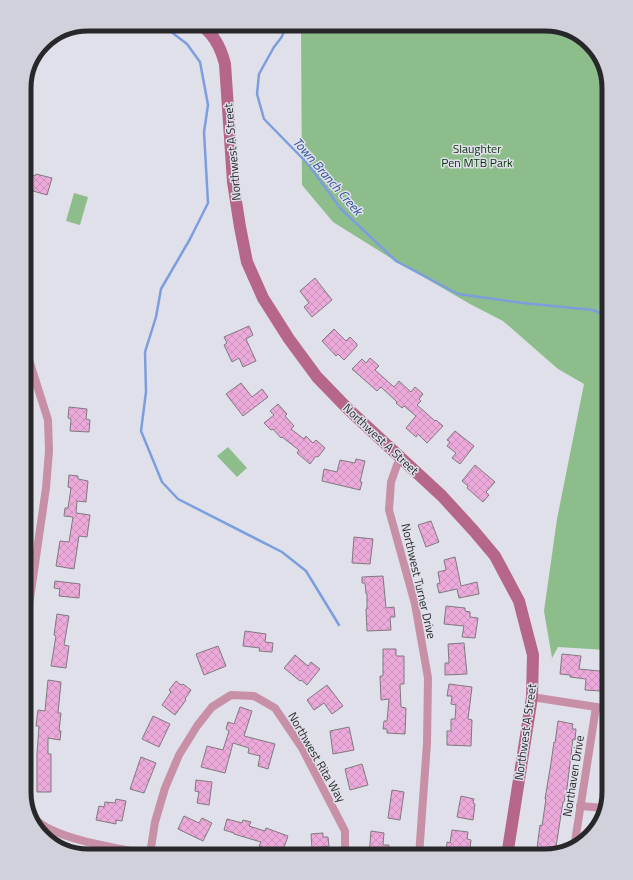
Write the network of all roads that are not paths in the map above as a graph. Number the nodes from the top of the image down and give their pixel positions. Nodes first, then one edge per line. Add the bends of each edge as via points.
1 (206, 31) edge
2 (31, 366) edge
3 (402, 458) junction
4 (31, 592) edge
5 (532, 697) junction
6 (596, 708) junction
7 (602, 708) edge
8 (580, 806) junction
9 (600, 808) edge
10 (40, 822) edge
11 (575, 840) edge
12 (121, 849) edge
13 (151, 849) edge
14 (345, 849) edge
15 (419, 849) edge
16 (508, 849) edge

1 - 3 street, Northwest A Street via 221,48 225,64 233,182 240,227 247,262 263,298 317,377
2 - 4 street via 48,420 49,451
3 - 5 street, Northwest A Street via 474,531 494,556 516,595 533,656
3 - 15 street, Northwest Turner Drive via 390,482 389,510 415,604 428,678 427,743
5 - 6 street
5 - 16 street, Northwest A Street
6 - 7 street
6 - 8 street, Northaven Drive
8 - 9 street
8 - 11 street, Northaven Drive
10 - 12 street via 67,836
13 - 14 street, Northwest Rita Way via 163,795 179,755 212,708 231,695 254,696 275,708 302,748 345,830

